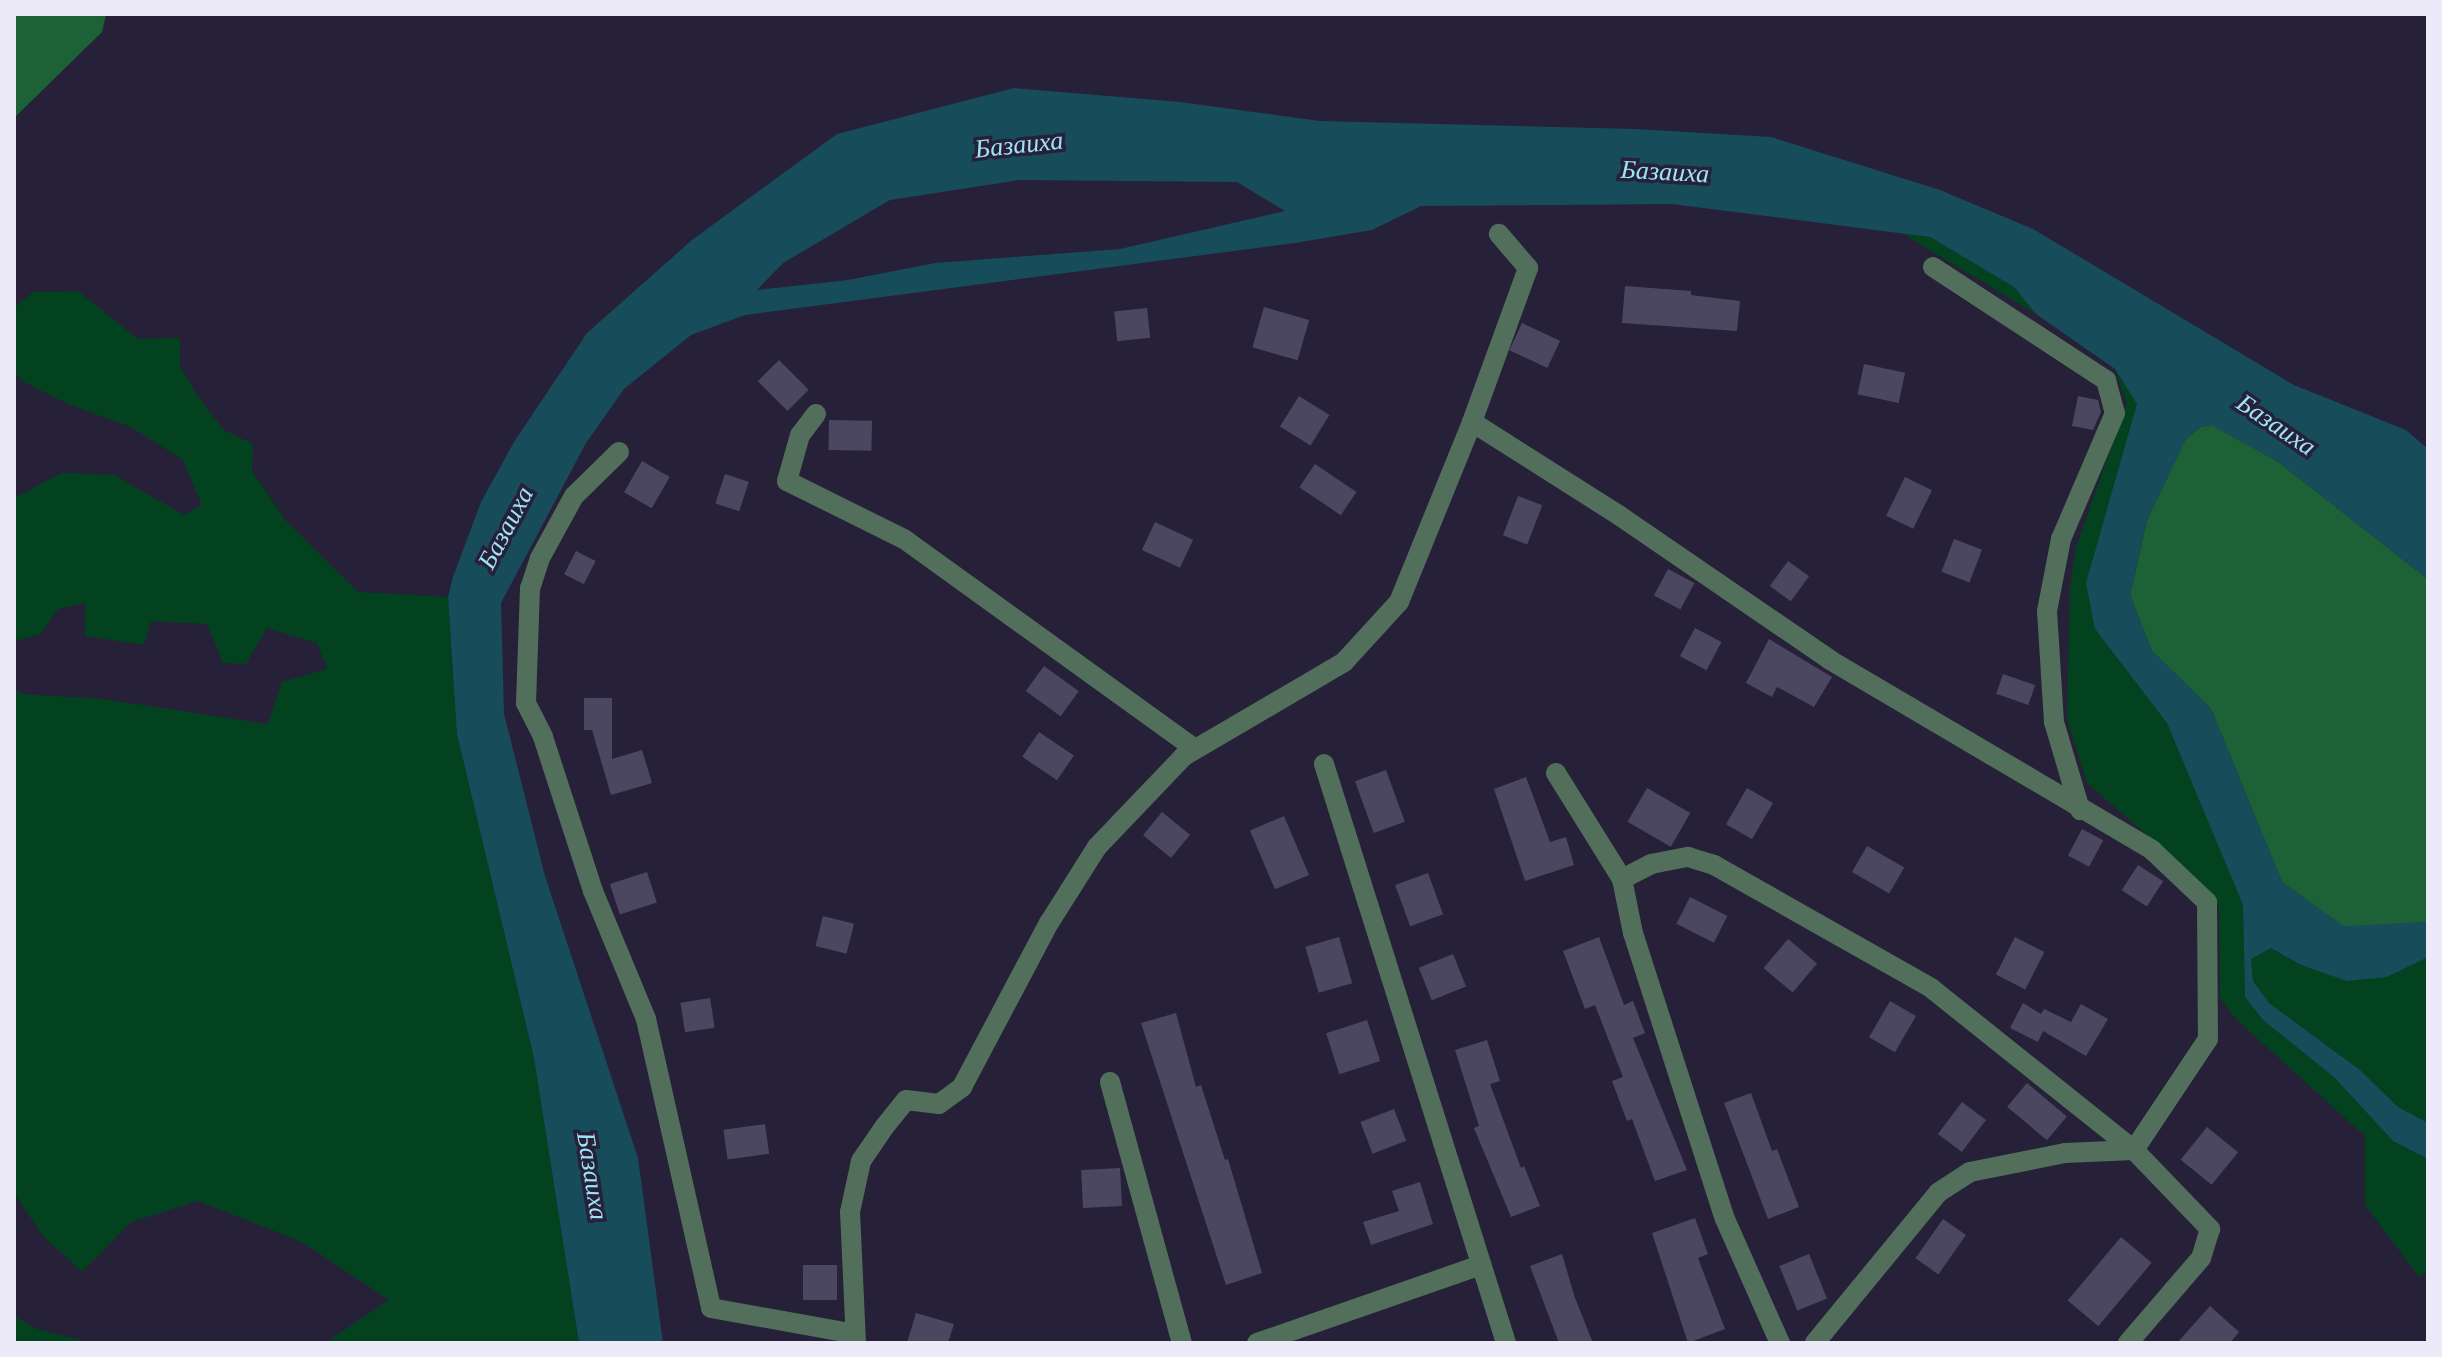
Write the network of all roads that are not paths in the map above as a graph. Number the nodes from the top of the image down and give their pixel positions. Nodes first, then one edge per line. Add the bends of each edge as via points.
1 (1499, 234) dead end
2 (1933, 267) dead end
3 (816, 414) dead end
4 (1472, 422) junction
5 (619, 452) dead end
6 (1195, 749) junction
7 (1324, 764) dead end
8 (1556, 773) dead end
9 (2080, 810) junction
10 (1622, 879) junction
11 (1110, 1082) dead end
12 (2134, 1150) junction
13 (1481, 1265) junction
14 (855, 1338) edge
15 (1182, 1343) edge
16 (1257, 1343) edge
17 (1506, 1343) edge
18 (1780, 1343) edge
19 (1815, 1343) edge
20 (2128, 1343) edge

1 - 4 street via 1528,268
2 - 9 street via 2106,380 2115,413 2061,539 2047,611 2054,722
3 - 6 street via 800,435 787,481 904,539
4 - 6 street via 1399,602 1344,662
4 - 9 street via 1830,660
5 - 14 street via 574,496 540,558 530,588 526,703 543,737 593,891 646,1019 711,1308
6 - 14 street via 1097,847 1049,923 962,1087 939,1104 906,1100 861,1161 850,1212
7 - 13 street
8 - 10 street
9 - 12 street via 2152,850 2207,902 2208,1039
10 - 12 street via 1651,864 1688,857 1714,865 1931,988
10 - 18 street via 1633,933 1725,1219
11 - 15 street
12 - 19 street via 2065,1153 1970,1172 1938,1193
12 - 20 street via 2210,1229 2201,1258
13 - 16 street
13 - 17 street

